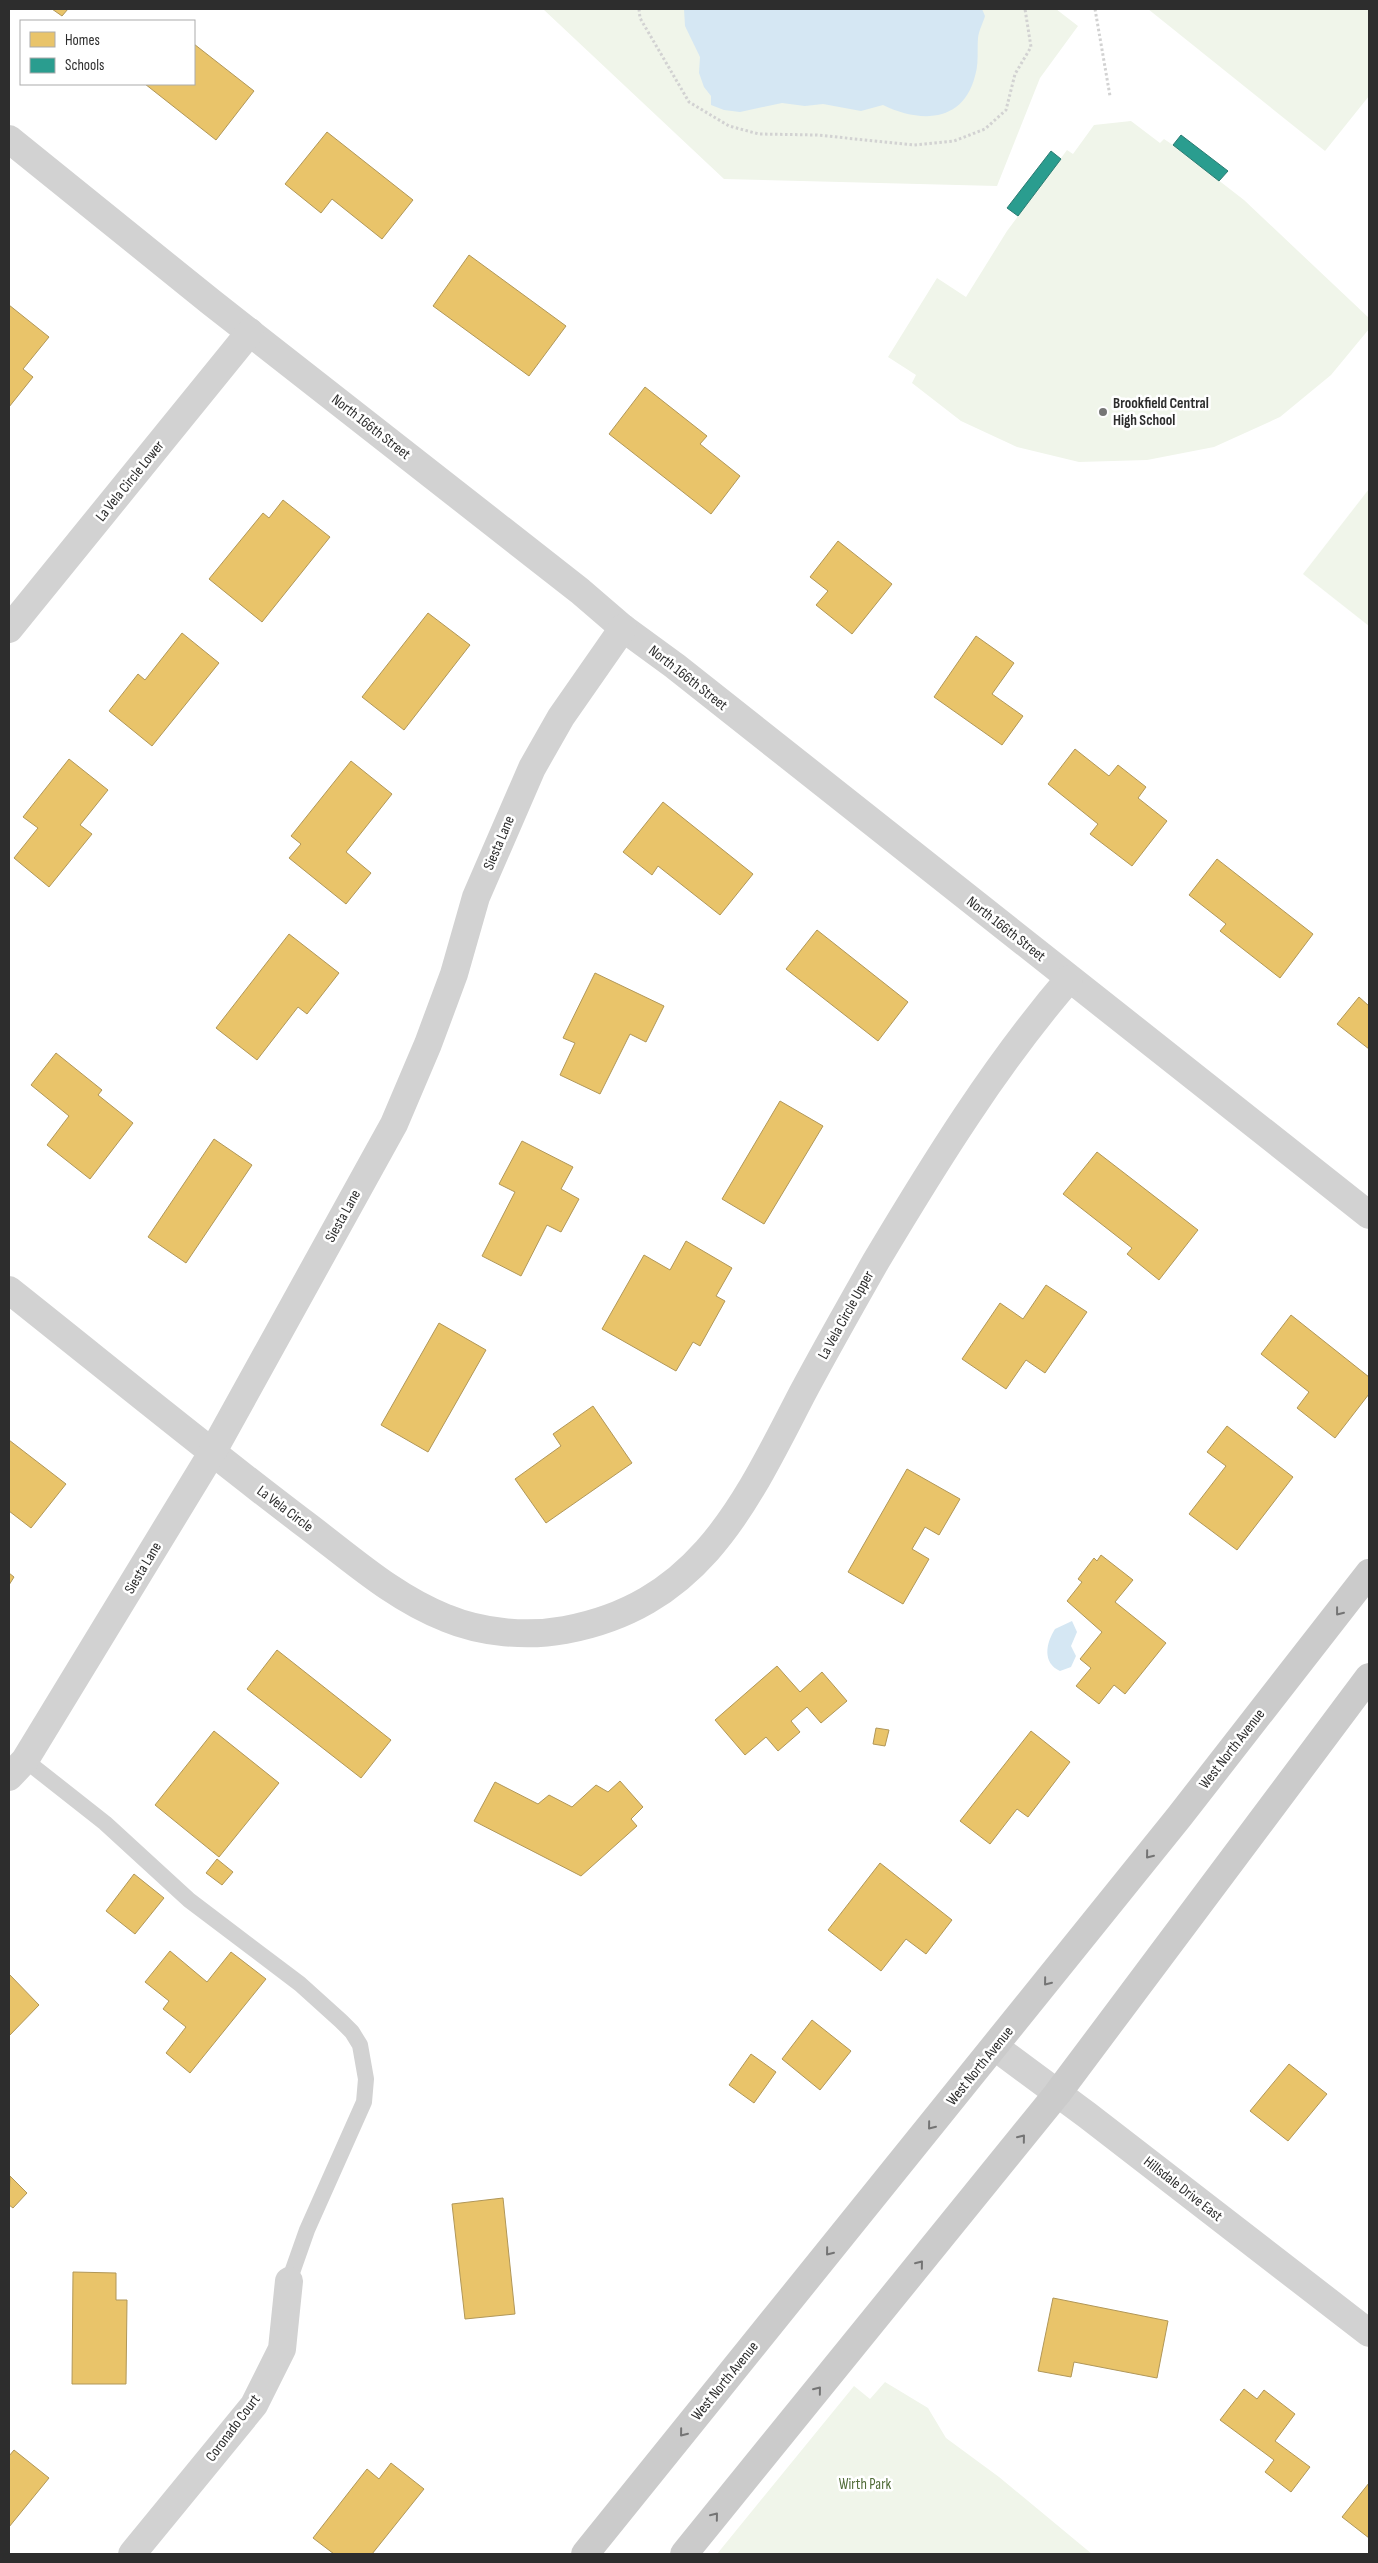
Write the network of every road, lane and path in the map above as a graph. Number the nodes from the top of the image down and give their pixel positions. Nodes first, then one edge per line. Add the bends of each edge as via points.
1 (639, 9) edge
2 (1025, 9) edge
3 (1094, 9) edge
4 (1110, 96) dead end
5 (9, 139) edge
6 (250, 332) junction
7 (623, 628) junction
8 (9, 629) edge
9 (1069, 979) junction
10 (1369, 1215) edge
11 (9, 1290) edge
12 (212, 1454) junction
13 (1369, 1573) edge
14 (601, 1621) joint
15 (1369, 1677) edge
16 (17, 1768) edge
17 (995, 2047) junction
18 (1057, 2094) junction
19 (288, 2281) joint
20 (1369, 2333) edge
21 (132, 2554) edge
22 (585, 2554) edge
23 (684, 2554) edge

1 - 2 path via 640,18 689,102 729,126 758,134 817,135 914,145 954,141 985,129 1006,110 1015,74 1031,47
3 - 4 path
5 - 6 street, North 166th Street
6 - 7 street, North 166th Street
6 - 8 street, La Vela Circle Lower
7 - 9 street, North 166th Street
7 - 12 street, Siesta Lane via 561,717 532,768 476,897 454,974 394,1124
9 - 10 street, North 166th Street
9 - 14 street, La Vela Circle Upper via 1040,1012 949,1143 876,1262 771,1457 729,1524 701,1559 669,1587 627,1612
11 - 12 street, La Vela Circle
12 - 14 street, La Vela Circle via 393,1590 446,1619 491,1630 539,1635
12 - 16 street, Siesta Lane
13 -> 17 main road, West North Avenue
15 - 18 main road
16 - 19 lane via 105,1823 189,1900 300,1984 347,2027 360,2045 366,2079 364,2102
17 - 18 street, Hillsdale Drive East
17 -> 22 main road, West North Avenue
18 - 20 street, Hillsdale Drive East
23 -> 18 main road
19 - 21 street, Coronado Court via 282,2349 254,2405

